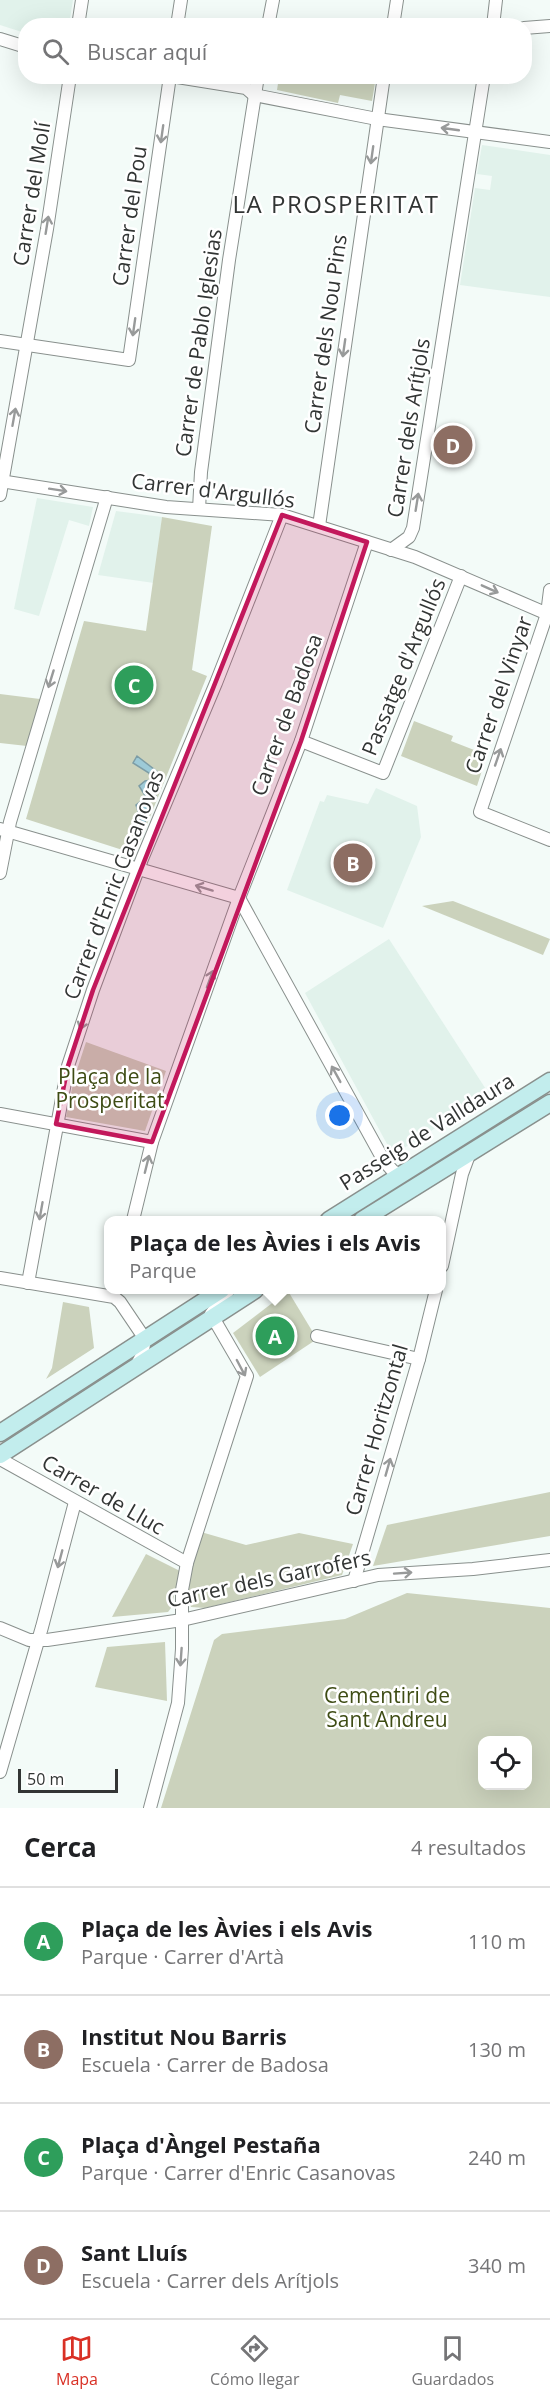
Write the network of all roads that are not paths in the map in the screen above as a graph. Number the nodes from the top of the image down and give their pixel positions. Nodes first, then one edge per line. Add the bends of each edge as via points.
1 (82, 0) edge
2 (181, 0) edge
3 (273, 0) edge
4 (397, 0) edge
5 (496, 0) edge
6 (79, 18) edge
7 (178, 18) edge
8 (270, 18) edge
9 (394, 18) edge
10 (493, 18) edge
11 (550, 26) edge
12 (532, 27) edge
13 (0, 39) edge
14 (18, 45) edge
15 (69, 84) edge
16 (169, 84) edge
17 (221, 84) edge
18 (256, 84) edge
19 (383, 84) edge
20 (483, 84) edge
21 (254, 95) junction
22 (376, 119) junction
23 (475, 132) junction
24 (550, 142) edge
25 (0, 341) edge
26 (27, 345) junction
27 (1, 481) edge
28 (0, 495) edge
29 (107, 497) junction
30 (199, 509) junction
31 (282, 515) junction
32 (319, 525) junction
33 (367, 542) junction
34 (391, 550) junction
35 (461, 576) junction
36 (550, 590) edge
37 (549, 614) edge
38 (301, 741) junction
39 (4, 830) edge
40 (550, 840) edge
41 (139, 868) junction
42 (0, 873) edge
43 (239, 898) junction
44 (550, 1081) edge
45 (550, 1103) edge
46 (0, 1114) edge
47 (56, 1124) junction
48 (152, 1142) junction
49 (469, 1155) junction
50 (400, 1175) junction
51 (134, 1216) edge
52 (337, 1216) edge
53 (370, 1216) edge
54 (446, 1244) edge
55 (0, 1278) edge
56 (28, 1283) junction
57 (215, 1294) edge
58 (226, 1294) edge
59 (249, 1294) edge
60 (435, 1294) edge
61 (120, 1296) edge
62 (212, 1317) junction
63 (317, 1336) dead end
64 (145, 1339) junction
65 (419, 1359) junction
66 (134, 1367) junction
67 (0, 1433) edge
68 (0, 1457) edge
69 (75, 1502) junction
70 (550, 1560) edge
71 (187, 1563) junction
72 (354, 1581) junction
73 (182, 1620) junction
74 (0, 1628) edge
75 (37, 1641) junction
76 (1, 1768) edge
77 (150, 1808) edge

1 - 6 street
2 - 7 street
3 - 8 street
4 - 9 street
5 - 10 street
11 - 12 street
13 - 14 street
26 -> 15 street, Carrer del Molí
16 -> 26 street, Carrer del Pou via 129,360
17 - 21 street via 246,88
18 - 21 street, Carrer de Pablo Iglesias
19 - 22 street, Carrer dels Nou Pins
20 - 23 street, Carrer dels Arítjols
21 - 22 street
21 - 30 street, Carrer de Pablo Iglesias
23 -> 22 street
22 -> 32 street, Carrer dels Nou Pins
23 - 24 street
34 -> 23 street, Carrer dels Arítjols via 409,537 413,528
25 - 26 street
27 -> 26 street, Carrer del Molí
27 - 28 street, Carrer del Molí
27 -> 29 street, Carrer d'Argullós
29 - 30 street, Carrer d'Argullós
29 -> 39 street
30 - 31 street, Carrer d'Argullós
31 - 32 street, Carrer d'Argullós
31 - 41 street, Carrer d'Enric Casanovas
32 - 33 street, Carrer d'Argullós
33 - 34 street, Carrer d'Argullós
33 - 38 street, Carrer de Badosa
34 - 35 street, Carrer d'Argullós
35 -> 37 street, Carrer d'Argullós
35 - 38 street, Passatge d'Argullós via 383,773
36 - 37 street, Carrer del Vinyar
40 -> 37 street, Carrer del Vinyar via 480,812
38 - 43 street, Carrer de Badosa
39 - 41 street
39 - 42 street
43 -> 41 street
41 -> 47 street, Carrer d'Enric Casanovas via 68,1066
48 -> 43 street, Carrer de Badosa
50 -> 43 street via 384,1161
44 - 50 main road, Passeig de Valldaura
45 - 49 main road, Passeig de Valldaura
46 - 47 street
47 - 48 street
47 -> 56 street, Carrer d'Enric Casanovas
51 -> 48 street, Carrer de Badosa
49 - 53 main road, Passeig de Valldaura
49 - 54 street
50 - 52 main road, Passeig de Valldaura
55 - 56 street
56 - 61 street
57 - 64 main road
58 - 62 street
59 - 62 main road
60 - 65 street, Carrer Horitzontal
61 - 64 street
62 - 66 main road
62 -> 71 street via 247,1376
63 - 65 street
64 - 66 street via 142,1355
64 - 67 main road
72 -> 65 street, Carrer Horitzontal
66 - 68 main road
68 - 69 street, Carrer de Lluc
69 - 71 street, Carrer de Lluc
69 -> 75 street
72 -> 70 street, Carrer dels Garrofers via 378,1575
71 - 73 street
72 - 73 street, Carrer dels Garrofers
73 - 75 street, Carrer dels Garrofers
73 -> 77 street via 178,1702
74 - 75 street, Carrer dels Garrofers
75 - 76 street

